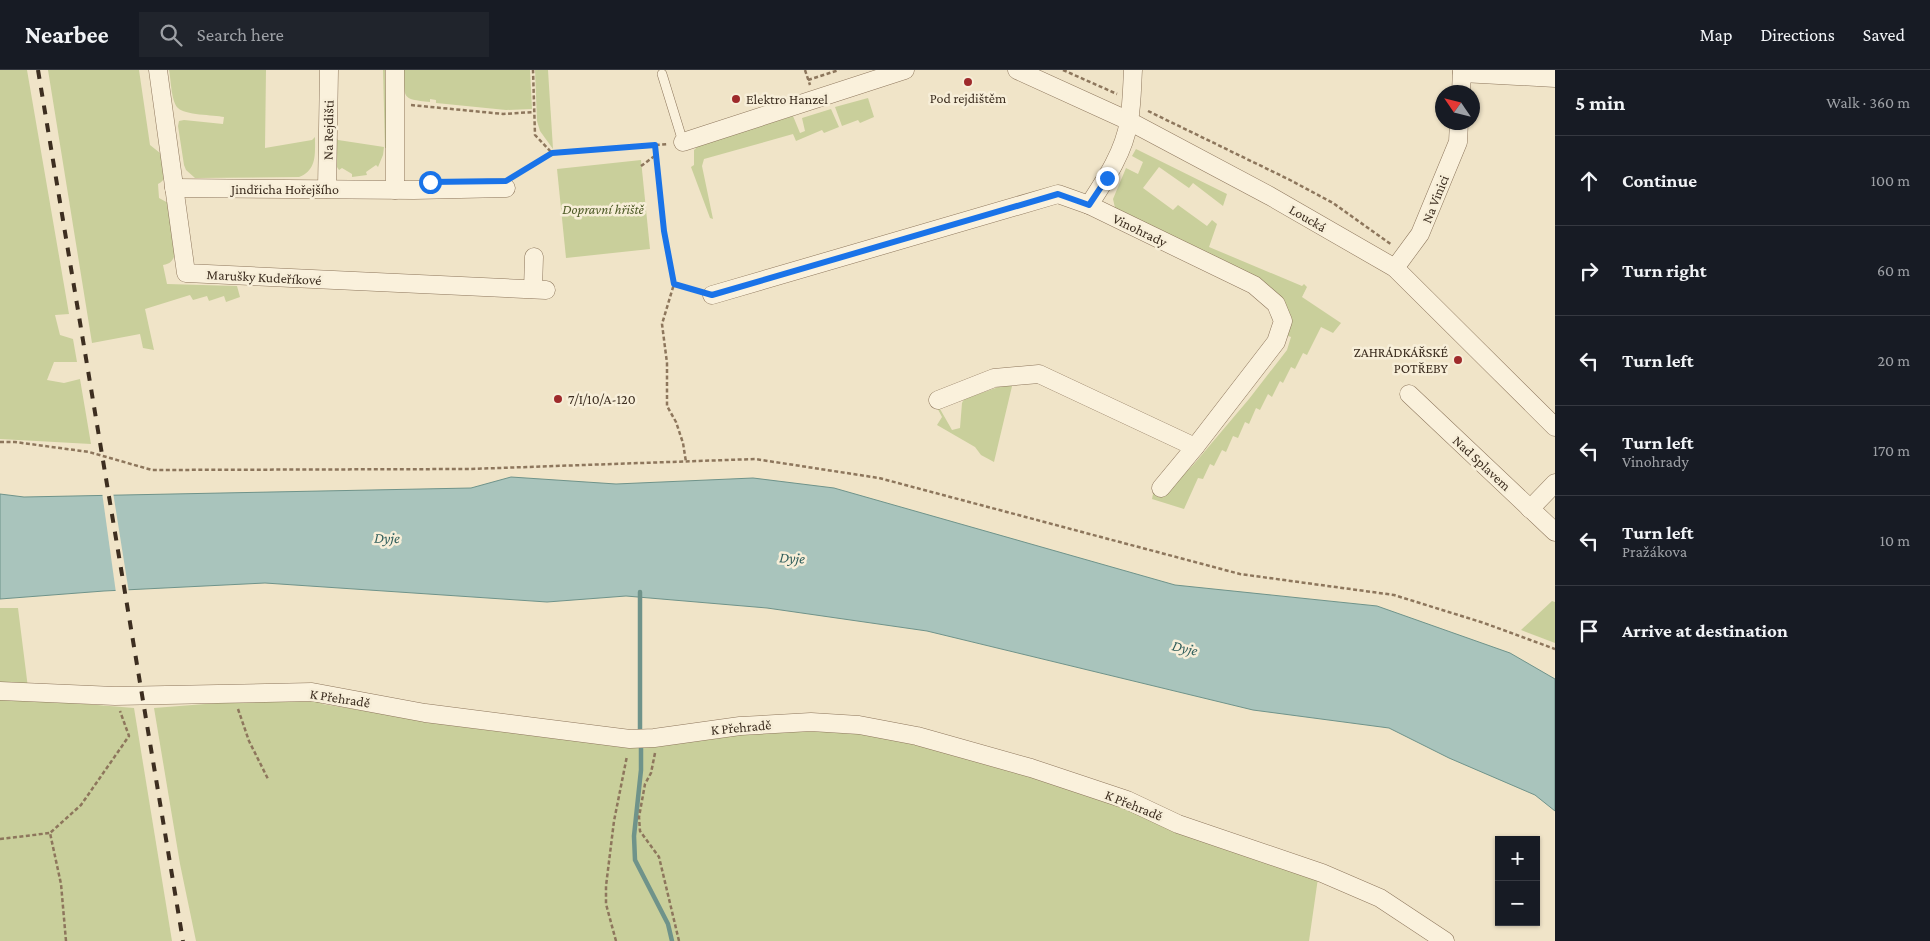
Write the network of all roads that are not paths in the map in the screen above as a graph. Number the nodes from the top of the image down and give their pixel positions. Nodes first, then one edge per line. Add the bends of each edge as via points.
1 (158, 70) edge
2 (329, 70) edge
3 (395, 70) edge
4 (905, 70) edge
5 (1017, 70) edge
6 (1133, 70) edge
7 (1462, 72) edge
8 (662, 74) dead end
9 (1555, 78) edge
10 (1461, 85) edge
11 (1129, 121) junction
12 (1459, 130) edge
13 (683, 142) joint
14 (174, 188) junction
15 (506, 188) road end
16 (327, 189) junction
17 (395, 190) junction
18 (1089, 205) junction
19 (534, 256) dead end
20 (1395, 268) junction
21 (712, 295) road end
22 (1409, 394) dead end
23 (938, 400) dead end
24 (1555, 427) edge
25 (1195, 447) junction
26 (1555, 483) edge
27 (1161, 488) dead end
28 (1530, 509) junction
29 (1555, 532) edge
30 (0, 692) edge
31 (1445, 941) edge

1 - 14 street, Marušky Kudeříkové
2 - 16 street, Na Rejdišti
3 - 17 street
4 - 13 street
5 - 11 street, Loucká
6 - 11 street
7 - 9 street
7 - 10 street
8 - 13 lane
11 - 18 street via 1120,152
11 - 20 street, Loucká via 1270,196
12 - 20 street, Na Vinici via 1458,142 1420,234
14 - 16 street, Jindřicha Hořejšího
14 - 19 street, Marušky Kudeříkové via 186,273 540,290
15 - 17 street, Jindřicha Hořejšího
16 - 17 street, Jindřicha Hořejšího
18 - 21 street, Vinohrady via 1058,194
18 - 25 street, Vinohrady via 1254,285 1276,304 1283,321 1276,342
20 - 24 street, Loucká
22 - 28 street, Nad Splavem
23 - 25 street via 994,378 1039,374
25 - 27 street, Vinohrady
26 - 28 street
28 - 29 street, Nad Splavem
30 - 31 street, K Přehradě via 115,696 312,692 425,713 630,739 740,726 811,722 859,725 917,736 1031,768 1127,800 1178,824 1322,873 1380,898

